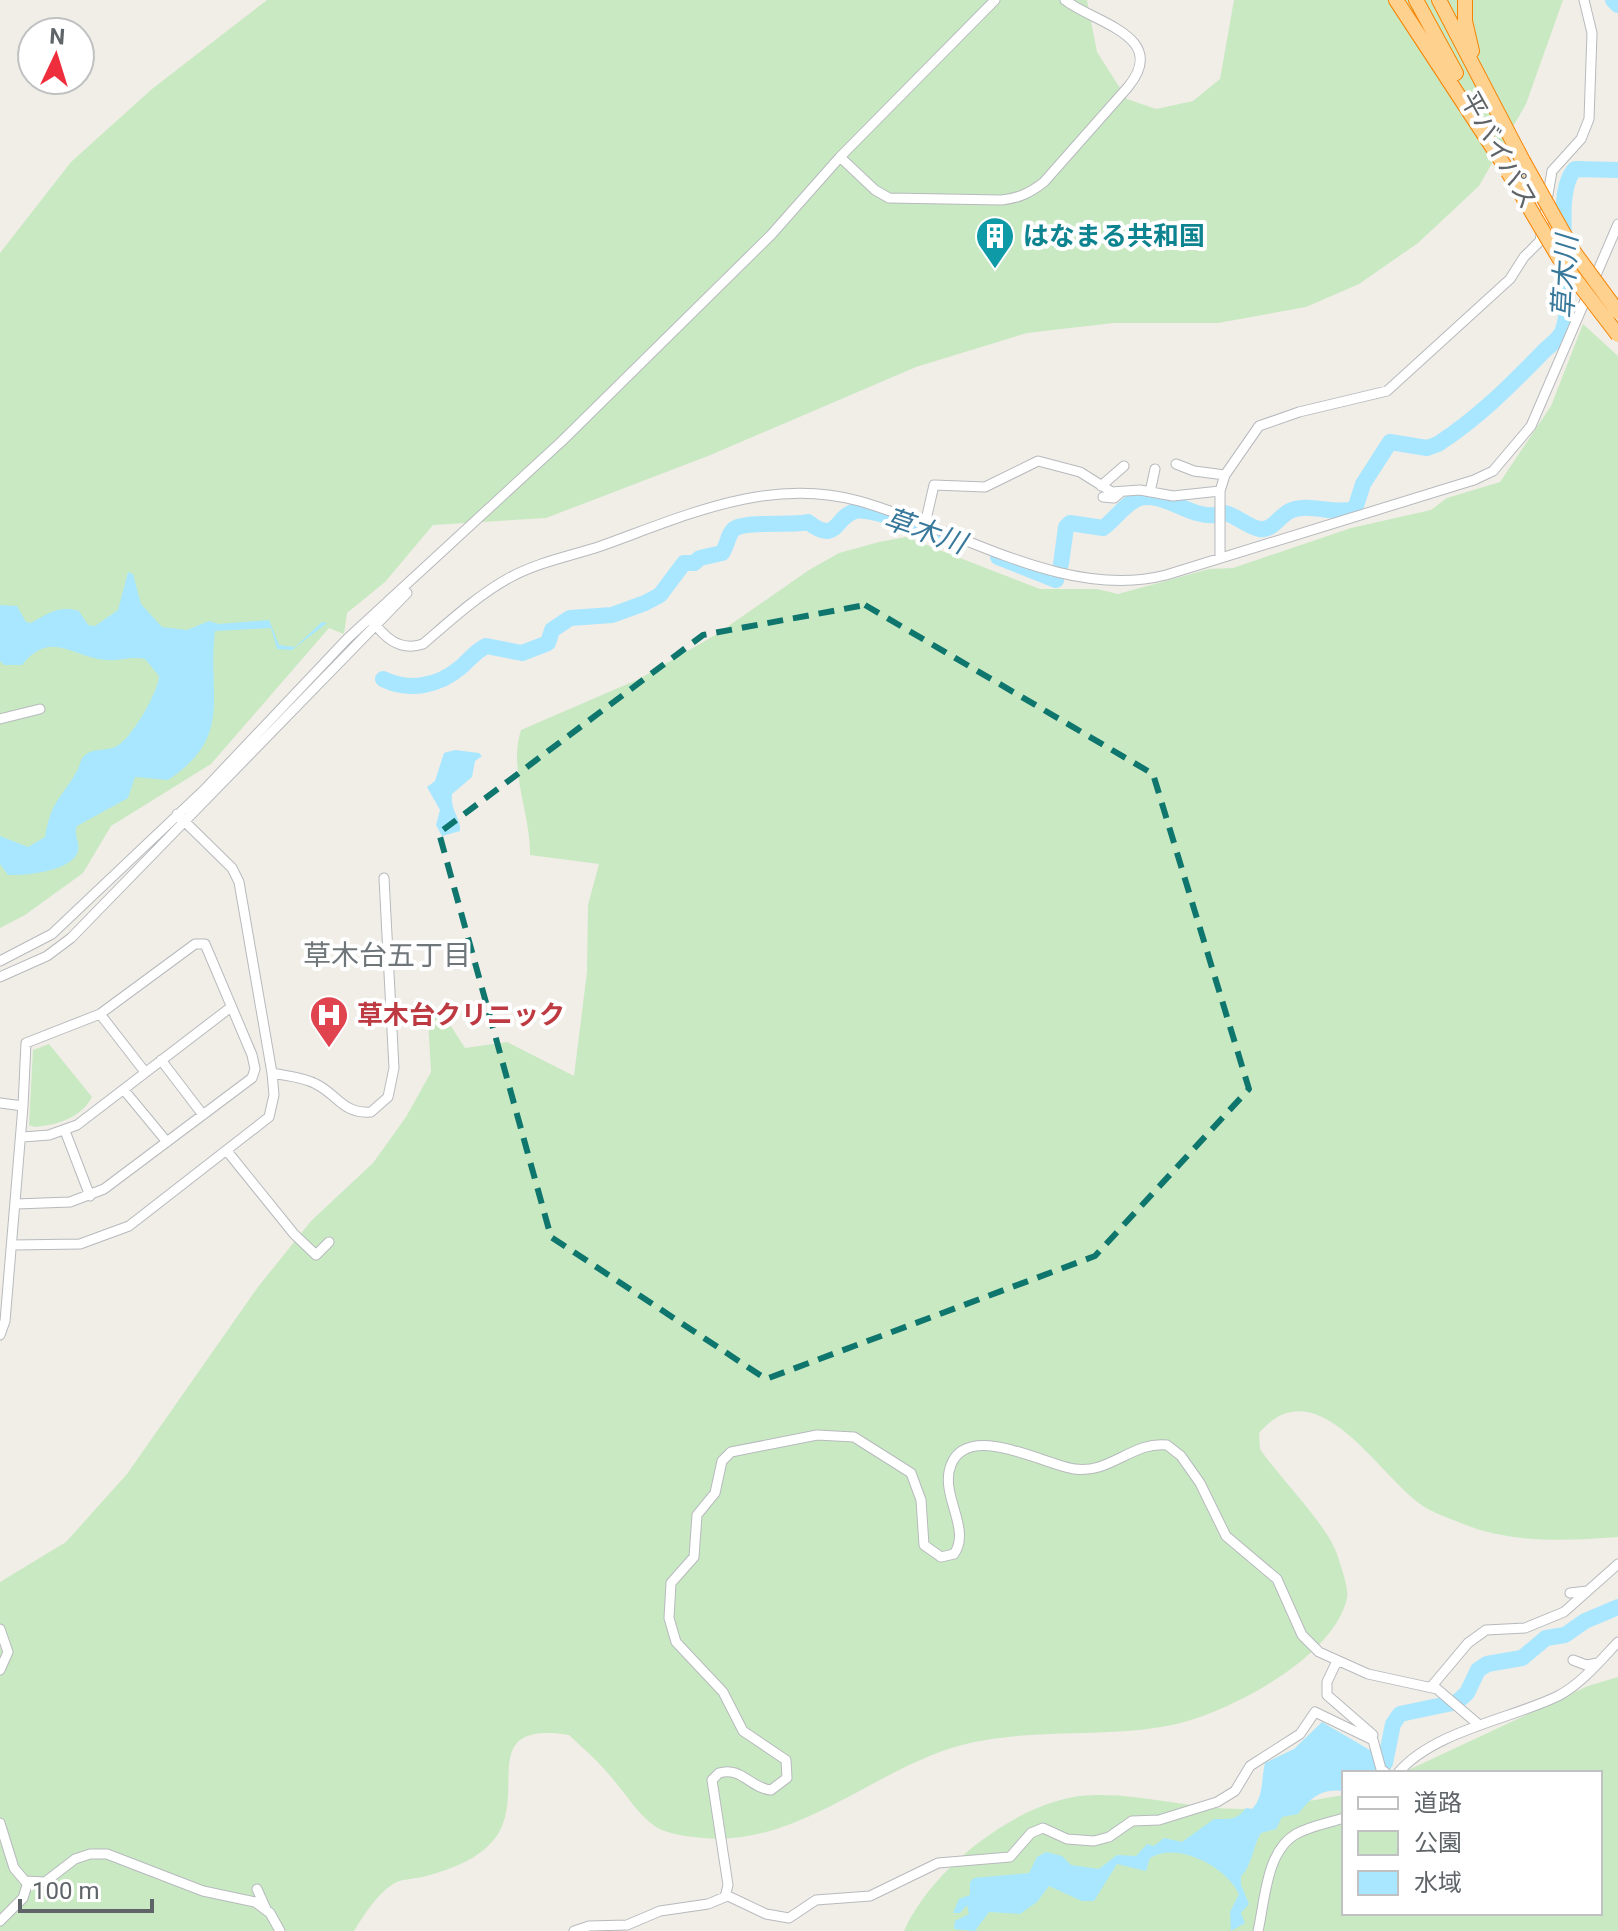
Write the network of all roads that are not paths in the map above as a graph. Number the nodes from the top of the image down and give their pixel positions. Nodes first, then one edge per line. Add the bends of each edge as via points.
1 (995, 0) edge
2 (1065, 0) edge
3 (1396, 0) edge
4 (1416, 0) edge
5 (1439, 0) edge
6 (1465, 0) edge
7 (1584, 0) edge
8 (1488, 99) junction
9 (840, 157) junction
10 (1506, 168) junction
11 (1618, 224) edge
12 (1618, 312) edge
13 (1618, 335) edge
14 (1176, 464) dead end
15 (1124, 466) dead end
16 (1155, 469) dead end
17 (1225, 475) junction
18 (1220, 491) junction
19 (1102, 492) junction
20 (1150, 492) junction
21 (925, 524) junction
22 (1220, 558) junction
23 (373, 622) junction
24 (40, 709) dead end
25 (0, 719) edge
26 (181, 818) junction
27 (384, 878) dead end
28 (0, 961) edge
29 (0, 977) edge
30 (231, 1007) junction
31 (100, 1014) junction
32 (161, 1060) junction
33 (145, 1072) junction
34 (272, 1073) junction
35 (124, 1090) junction
36 (0, 1103) edge
37 (23, 1106) junction
38 (203, 1115) junction
39 (65, 1131) junction
40 (23, 1137) junction
41 (167, 1142) junction
42 (227, 1151) junction
43 (90, 1196) junction
44 (16, 1204) junction
45 (329, 1242) dead end
46 (13, 1245) junction
47 (0, 1335) edge
48 (1618, 1564) edge
49 (1587, 1591) junction
50 (1570, 1593) dead end
51 (0, 1629) edge
52 (1618, 1642) edge
53 (1573, 1660) dead end
54 (1336, 1663) junction
55 (1598, 1663) junction
56 (0, 1670) edge
57 (1431, 1687) junction
58 (1478, 1724) junction
59 (1375, 1742) junction
60 (1384, 1771) edge
61 (1400, 1771) edge
62 (1342, 1819) edge
63 (0, 1823) edge
64 (28, 1882) junction
65 (257, 1889) dead end
66 (726, 1895) junction
67 (266, 1909) junction
68 (0, 1921) edge
69 (280, 1931) edge
70 (574, 1931) edge
71 (1258, 1931) edge

1 - 9 street
2 - 9 street via 1130,36 1138,48 1138,69 1128,87 1032,191 1002,200 889,198
3 - 10 highway
4 - 10 highway, 平バイパス
5 - 8 highway, 平バイパス
6 - 8 highway via 1471,46
7 - 17 street via 1592,33 1589,119 1581,139 1552,171 1537,246 1510,279 1399,383 1377,395 1259,426
8 - 12 highway, 平バイパス, bridge via 1574,252
9 - 23 street via 760,246
10 - 13 highway, 平バイパス, bridge via 1559,258
11 - 22 street via 1544,403 1493,471
14 - 17 street
15 - 19 street
16 - 20 street
17 - 18 street
18 - 20 street via 1176,496
18 - 22 street
19 - 20 street
19 - 21 street via 1080,472 1038,461 985,487 934,485
21 - 22 street via 1095,581 1141,581
21 - 23 street via 832,495 751,496 703,508 510,578 423,644 399,645
23 - 26 street
24 - 25 street
26 - 28 street via 52,934
26 - 29 street via 71,938 47,956
26 - 34 street via 232,868 239,882
27 - 34 street via 394,1068 388,1097 371,1112 355,1112 312,1081
30 - 31 street via 205,944 195,944
30 - 32 street
30 - 38 street via 255,1069 252,1078
31 - 33 street
31 - 37 street via 26,1043
32 - 33 street
32 - 38 street
33 - 35 street
34 - 42 street via 269,1117
35 - 39 street
35 - 41 street
36 - 37 street
37 - 40 street
38 - 41 street
39 - 40 street
39 - 43 street
40 - 44 street
41 - 43 street
42 - 45 street via 316,1255
42 - 46 street via 129,1226 105,1237 51,1247
43 - 44 street via 55,1204
44 - 46 street
46 - 47 street
48 - 49 street
49 - 50 street
49 - 57 street via 1568,1610 1525,1628 1486,1630 1464,1647
51 - 56 street via 8,1652
52 - 55 street
53 - 55 street
54 - 57 street
54 - 59 street via 1326,1693
54 - 66 street via 1302,1635 1277,1579 1226,1536 1200,1483 1167,1445 1142,1447 1104,1467 1080,1470 1002,1447 966,1450 952,1462 947,1481 958,1547 954,1554 941,1557 924,1545 923,1510 911,1473 854,1437 817,1435 731,1452 722,1461 715,1493 697,1515 694,1557 671,1583 667,1602 679,1647 723,1692 743,1731 788,1764 786,1782 771,1790 735,1771 712,1780
55 - 58 street via 1558,1696
57 - 58 street
58 - 61 street
59 - 60 street
59 - 66 street via 1315,1712 1300,1734 1250,1766 1228,1797 1181,1814 1132,1821 1109,1837 1069,1840 1043,1828 1031,1833 1010,1857 938,1863 870,1896 816,1900 789,1918 766,1914
62 - 71 street via 1296,1834 1283,1845 1273,1864
63 - 64 street via 14,1868
64 - 67 street via 45,1882 70,1862 103,1853
64 - 68 street via 23,1898
65 - 67 street
66 - 70 street via 708,1904 660,1911 636,1923
67 - 69 street

